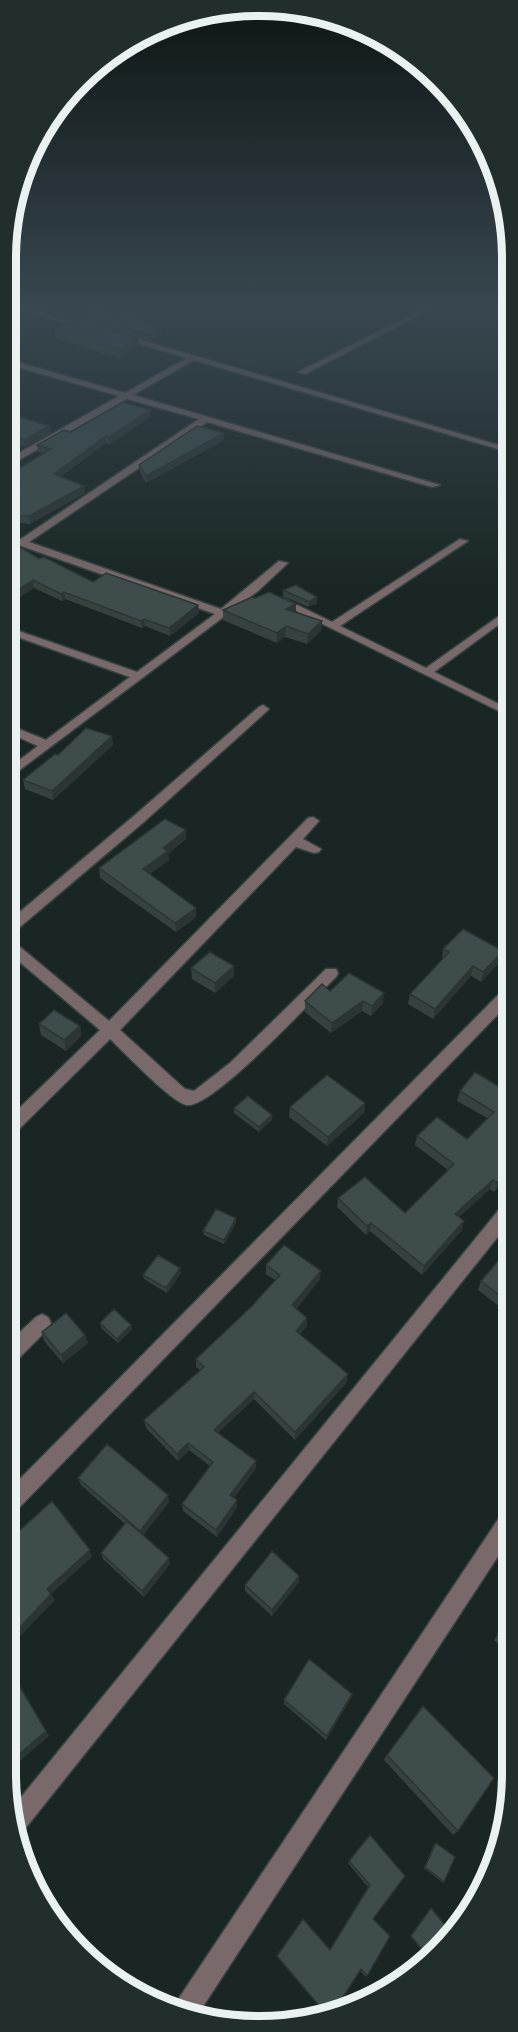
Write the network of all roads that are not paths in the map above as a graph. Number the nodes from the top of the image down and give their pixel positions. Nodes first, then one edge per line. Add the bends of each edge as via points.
1 (117, 402) edge
2 (145, 402) edge
3 (347, 402) edge
4 (207, 418) junction
5 (53, 428) dead end
6 (64, 431) junction
7 (501, 447) dead end
8 (16, 459) edge
9 (435, 485) dead end
10 (16, 541) edge
11 (463, 541) dead end
12 (22, 543) junction
13 (283, 563) dead end
14 (254, 589) junction
15 (220, 612) junction
16 (502, 617) edge
17 (334, 625) junction
18 (16, 633) edge
19 (427, 672) junction
20 (137, 676) junction
21 (263, 708) dead end
22 (502, 710) edge
23 (16, 732) edge
24 (46, 745) junction
25 (16, 769) edge
26 (313, 821) dead end
27 (294, 841) junction
28 (314, 849) dead end
29 (16, 922) edge
30 (16, 952) edge
31 (331, 974) dead end
32 (502, 1000) edge
33 (110, 1030) junction
34 (16, 1121) edge
35 (502, 1218) edge
36 (42, 1323) dead end
37 (16, 1348) edge
38 (16, 1497) edge
39 (502, 1531) edge
40 (21, 1816) edge
41 (188, 2005) edge

1 - 6 street
2 - 4 street
3 - 7 street
4 - 9 street
4 - 12 street
5 - 6 street
6 - 8 street
10 - 12 street
11 - 17 street
12 - 15 street
13 - 14 street
14 - 15 street
14 - 17 street
15 - 20 street
16 - 19 street
17 - 19 street
18 - 20 street
19 - 22 street
20 - 24 street
21 - 29 street
23 - 24 street
24 - 25 street
26 - 27 street
27 - 28 street
27 - 33 street
30 - 33 street
31 - 33 street via 235,1067 198,1097 188,1099 179,1094
32 - 38 street
33 - 34 street
35 - 40 street
36 - 37 street
39 - 41 street

